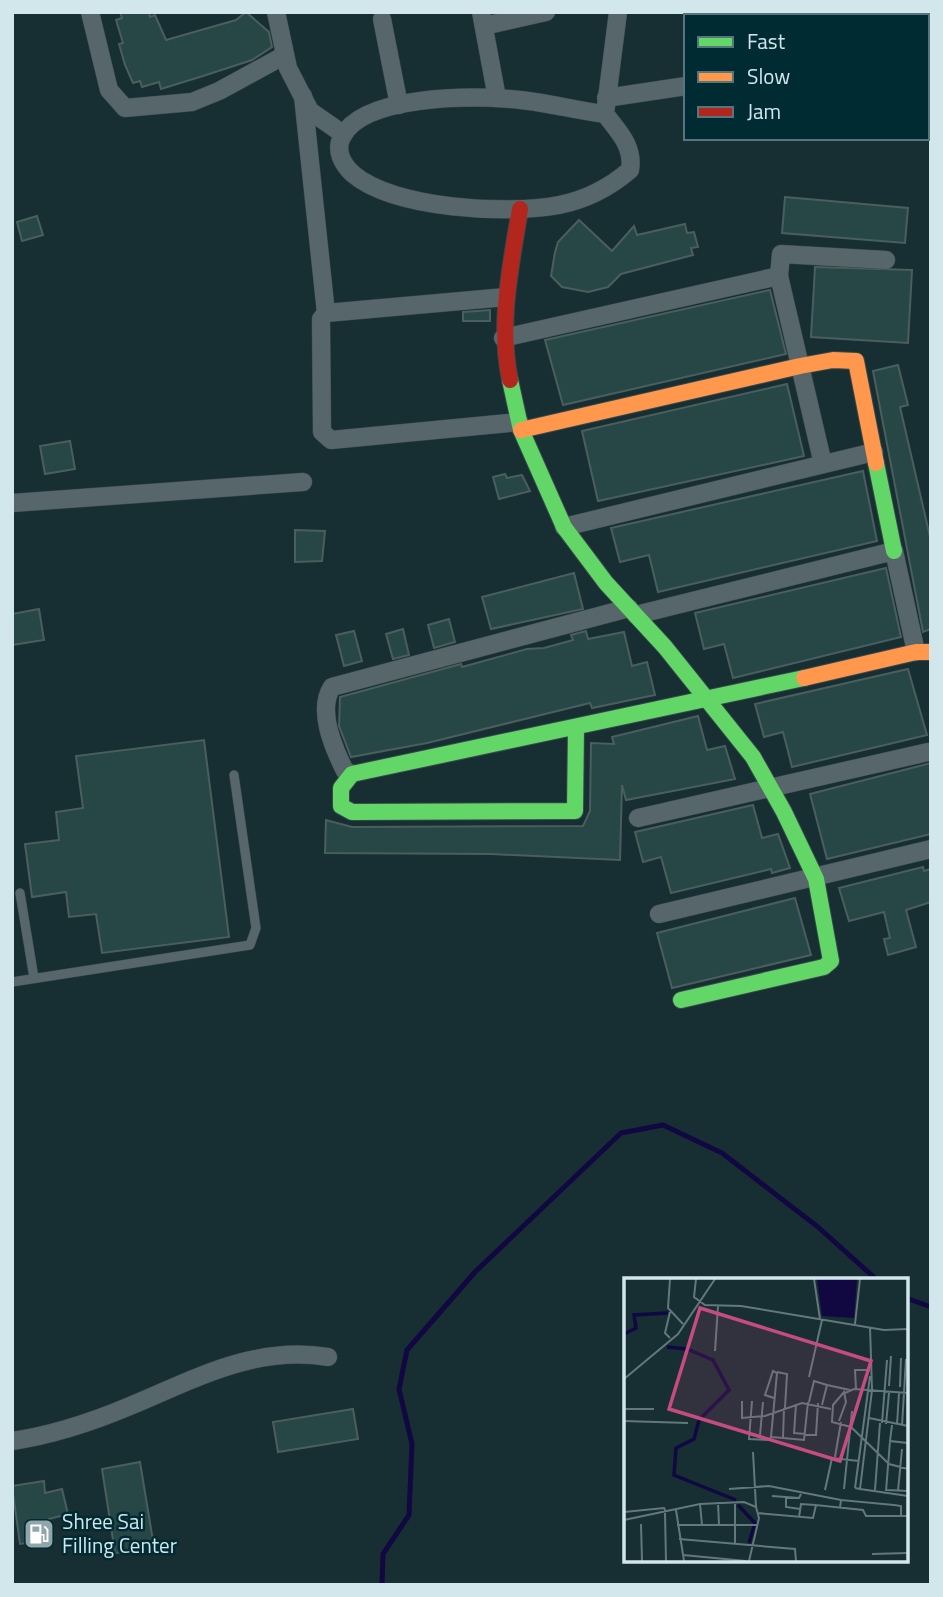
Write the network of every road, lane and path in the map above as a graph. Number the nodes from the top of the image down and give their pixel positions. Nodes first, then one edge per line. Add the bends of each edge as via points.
1 (90, 12) edge
2 (276, 12) edge
3 (546, 12) edge
4 (618, 12) edge
5 (382, 19) dead end
6 (482, 19) edge
7 (285, 55) junction
8 (684, 86) edge
9 (303, 96) junction
10 (497, 98) junction
11 (399, 105) junction
12 (606, 106) junction
13 (344, 134) junction
14 (520, 209) junction
15 (886, 260) dead end
16 (779, 276) junction
17 (506, 298) junction
18 (326, 313) junction
19 (503, 338) junction
20 (800, 366) junction
21 (520, 426) junction
22 (874, 452) junction
23 (823, 464) junction
24 (303, 482) dead end
25 (12, 503) edge
26 (564, 527) junction
27 (894, 551) junction
28 (633, 612) junction
29 (924, 652) edge
30 (709, 700) junction
31 (576, 728) junction
32 (929, 752) dead end
33 (352, 774) junction
34 (234, 775) dead end
35 (770, 788) junction
36 (638, 818) dead end
37 (931, 849) edge
38 (816, 879) junction
39 (20, 893) dead end
40 (659, 914) dead end
41 (34, 978) junction
42 (12, 982) edge
43 (681, 1000) dead end
44 (328, 1357) dead end
45 (12, 1441) edge

1 - 7 street via 109,90 125,108 192,102
2 - 7 street
3 - 6 street
4 - 12 street
5 - 11 street
6 - 10 street
7 - 9 street
8 - 12 street
9 - 13 street via 310,111
9 - 18 street
10 - 11 street
10 - 12 street
11 - 13 street via 360,116
12 - 14 street via 627,141 630,170 597,192 561,205
13 - 14 street via 338,144 341,159 352,173 379,189 401,197
14 - 17 street
15 - 16 street via 781,254
16 - 19 street
16 - 20 street
17 - 18 street
17 - 19 street
18 - 21 street via 321,319 323,432 327,438
19 - 21 street
20 - 21 street
20 - 22 street via 856,361
20 - 23 street
21 - 26 street
22 - 23 street
22 - 27 street
23 - 26 street
24 - 25 street
26 - 28 street
27 - 28 street
27 - 29 street
28 - 30 street
28 - 33 street via 332,687 325,702 326,716 339,759
29 - 30 street
30 - 31 street
30 - 35 street via 753,757
31 - 33 street
31 - 33 street via 575,811 352,812 341,806 339,798 345,778
32 - 35 street
34 - 41 lane via 256,928 250,945
35 - 36 street
35 - 38 street
37 - 38 street
38 - 40 street
38 - 43 street via 831,955 827,965
39 - 41 lane
41 - 42 lane
44 - 45 street via 266,1355 222,1366 66,1430

